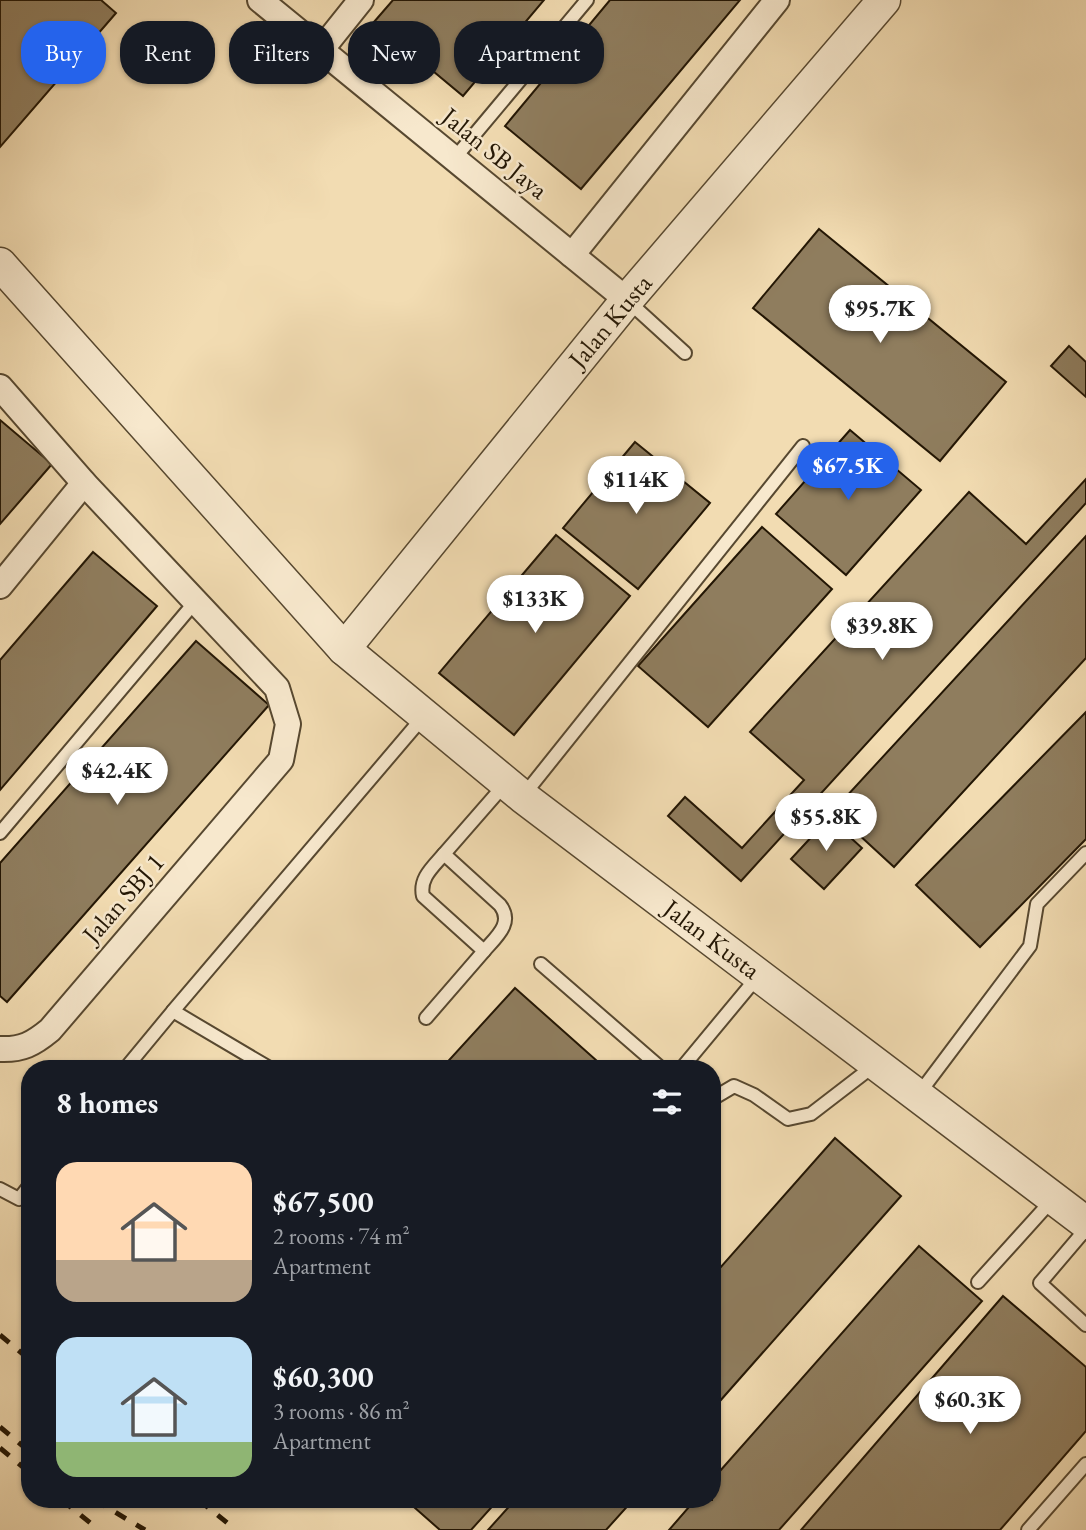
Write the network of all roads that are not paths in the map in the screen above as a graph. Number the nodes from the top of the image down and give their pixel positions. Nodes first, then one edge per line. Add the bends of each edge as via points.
1 (260, 0) edge
2 (362, 0) edge
3 (587, 0) edge
4 (777, 0) edge
5 (884, 0) edge
6 (286, 21) edge
7 (334, 34) edge
8 (334, 61) edge
9 (454, 159) junction
10 (572, 255) junction
11 (0, 264) edge
12 (627, 300) junction
13 (685, 353) dead end
14 (0, 387) edge
15 (803, 446) dead end
16 (85, 482) junction
17 (0, 586) edge
18 (195, 602) junction
19 (344, 649) junction
20 (425, 716) junction
21 (515, 790) junction
22 (0, 833) edge
23 (1086, 853) edge
24 (444, 854) junction
25 (484, 951) junction
26 (541, 964) dead end
27 (760, 975) junction
28 (173, 1012) junction
29 (426, 1018) dead end
30 (0, 1049) edge
31 (133, 1060) edge
32 (256, 1060) edge
33 (652, 1060) edge
34 (689, 1060) edge
35 (876, 1063) junction
36 (721, 1094) edge
37 (918, 1095) junction
38 (0, 1189) edge
39 (21, 1196) edge
40 (1077, 1213) edge
41 (978, 1282) dead end
42 (1086, 1325) edge
43 (1086, 1464) edge
44 (1028, 1530) edge

1 - 6 street, Jalan SB Jaya
2 - 7 street
3 - 9 lane
4 - 10 street
5 - 12 street, Jalan Kusta
8 - 9 street, Jalan SB Jaya
9 - 10 street, Jalan SB Jaya
10 - 12 street, Jalan SB Jaya
11 - 19 street, Jalan Kusta
12 - 13 lane
12 - 19 street, Jalan Kusta
14 - 16 street
15 - 21 lane
16 - 17 street
16 - 18 street
18 - 22 lane
18 - 30 street, Jalan SBJ 1 via 277,688 288,724 281,760 50,1030 20,1048
19 - 20 street, Jalan Kusta
20 - 21 street, Jalan Kusta
20 - 28 lane
21 - 24 lane
21 - 27 street, Jalan Kusta
23 - 37 lane via 1037,904 1030,946
24 - 25 lane via 504,911 505,925
24 - 25 lane via 425,875 423,896
25 - 29 lane
26 - 33 lane
27 - 34 lane
27 - 35 street, Jalan Kusta
28 - 31 lane
28 - 32 lane
35 - 36 lane via 811,1114 788,1119 734,1086
35 - 37 street, Jalan Kusta
37 - 40 street, Jalan Kusta
38 - 39 lane
40 - 41 lane
40 - 42 lane via 1040,1283
43 - 44 lane

